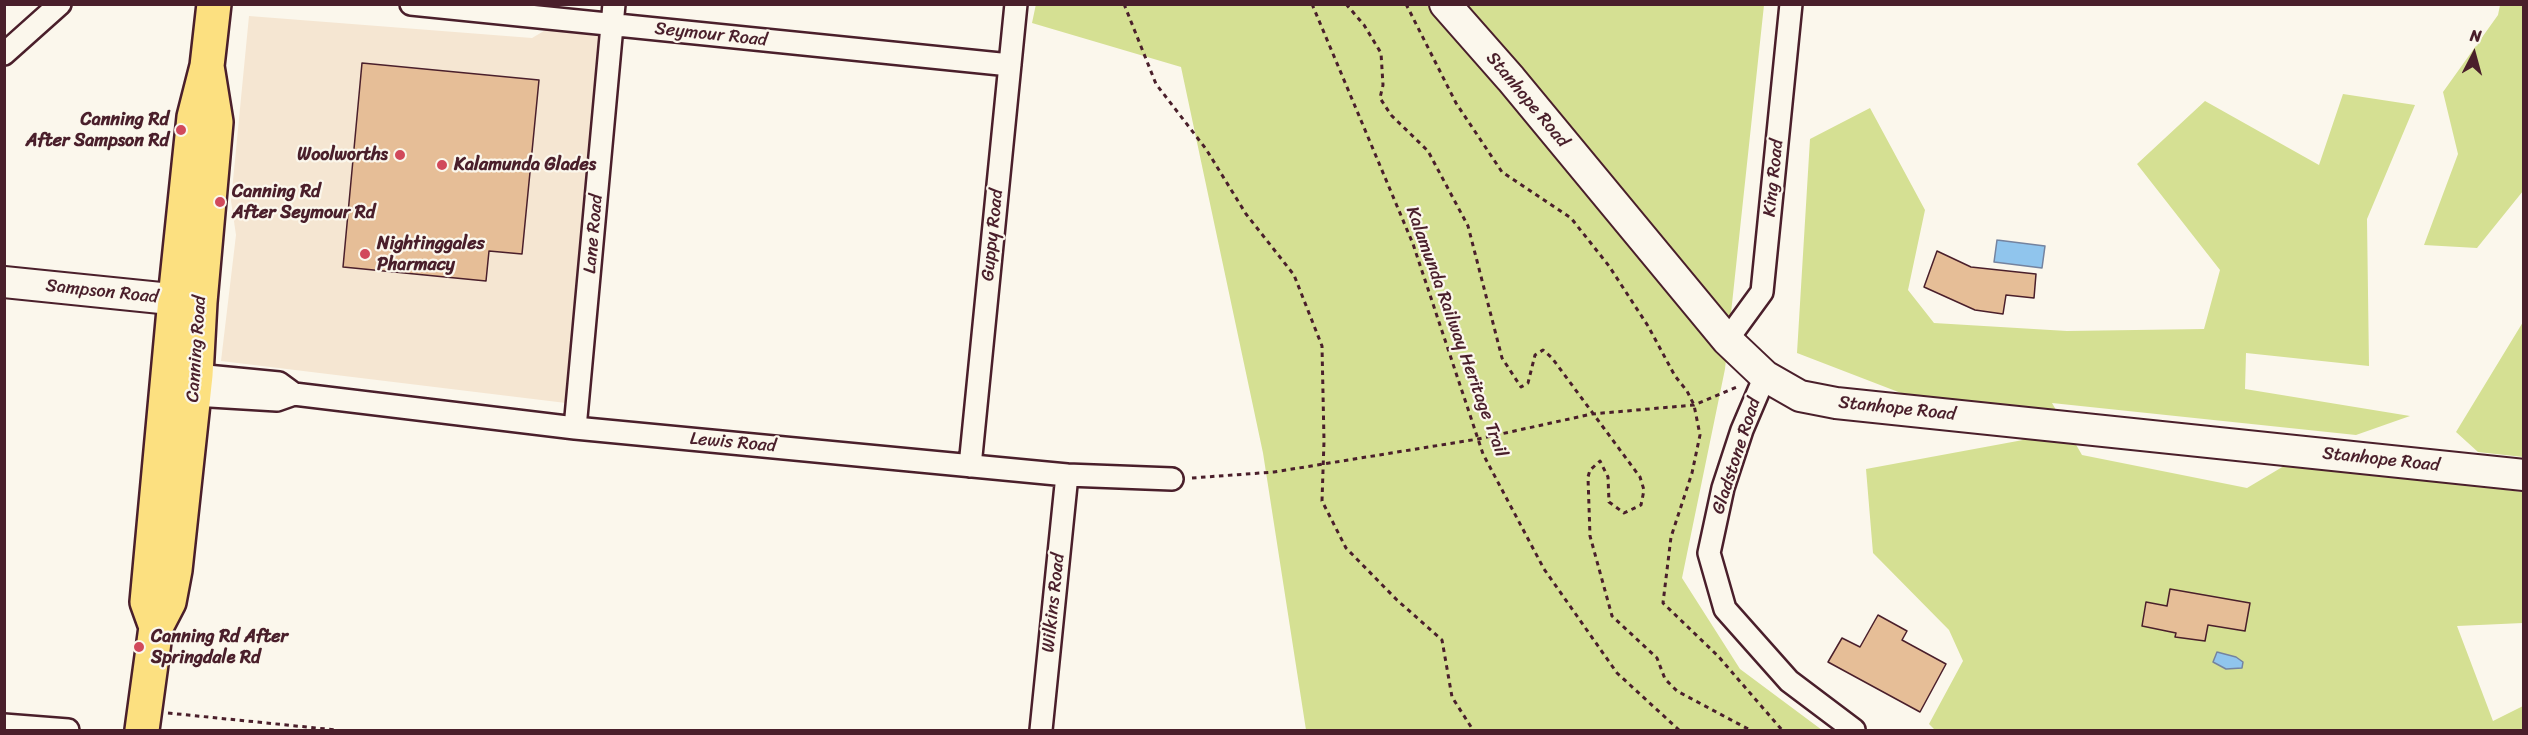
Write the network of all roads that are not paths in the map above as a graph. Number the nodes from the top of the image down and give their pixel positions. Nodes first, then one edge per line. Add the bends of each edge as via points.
1 (60, 4) edge
2 (214, 4) edge
3 (411, 4) edge
4 (1016, 4) edge
5 (1445, 4) edge
6 (1791, 4) edge
7 (614, 15) edge
8 (4, 54) edge
9 (1010, 65) junction
10 (4, 282) edge
11 (187, 301) junction
12 (1727, 340) junction
13 (1765, 376) junction
14 (186, 384) junction
15 (575, 428) junction
16 (970, 466) junction
17 (1067, 475) junction
18 (2523, 475) edge
19 (1172, 479) road end
20 (143, 723) edge
21 (4, 725) edge
22 (68, 730) edge
23 (1041, 730) edge
24 (1854, 730) edge

1 - 8 street
2 - 11 main road, Canning Road via 207,66 194,117
3 - 7 street, Seymour Road
4 - 9 street, Guppy Road
5 - 12 street, Stanhope Road
6 - 12 street, King Road via 1762,292
7 - 9 street, Seymour Road
7 - 15 street, Lane Road
9 - 16 street, Guppy Road
10 - 11 street, Sampson Road
11 - 14 main road, Canning Road
12 - 13 street, Stanhope Road
13 - 18 street, Stanhope Road via 1800,396 1836,403
13 - 24 street, Gladstone Road via 1723,488 1709,552 1725,609 1789,681
14 - 15 street, Lewis Road via 279,383 294,394
14 - 20 main road, Canning Road via 147,602 156,627
15 - 16 street, Lewis Road
16 - 17 street, Lewis Road
17 - 19 street, Lewis Road
17 - 23 street, Wilkins Road
21 - 22 street

